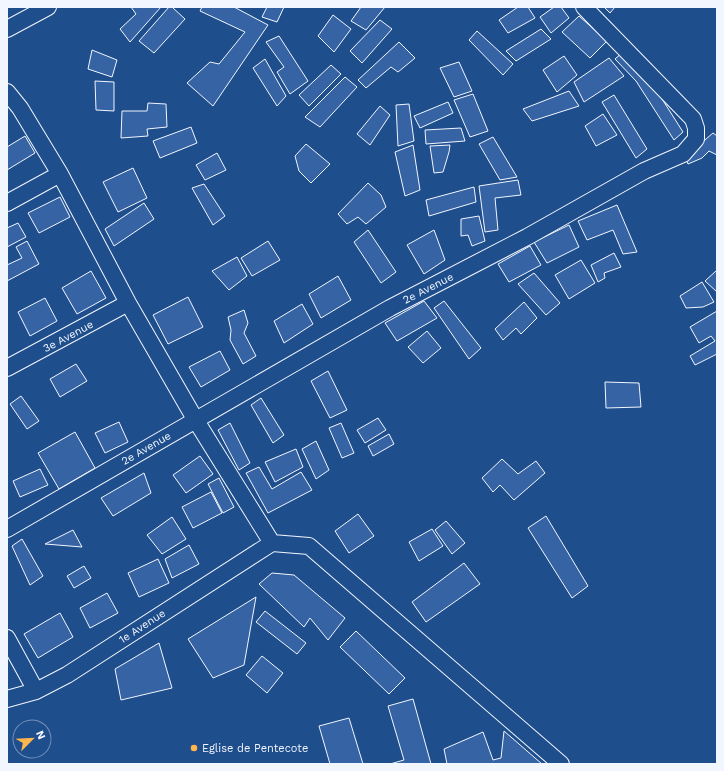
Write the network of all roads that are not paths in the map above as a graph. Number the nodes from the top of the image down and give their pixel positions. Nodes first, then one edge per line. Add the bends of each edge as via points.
1 (48, 7) edge
2 (584, 7) edge
3 (7, 29) edge
4 (7, 92) edge
5 (60, 174) junction
6 (7, 203) edge
7 (128, 303) junction
8 (7, 368) edge
9 (195, 419) junction
10 (7, 529) edge
11 (272, 543) junction
12 (7, 638) edge
13 (36, 691) junction
14 (7, 699) edge
15 (561, 764) edge

1 - 3 street
2 - 9 street, 2e Avenue via 693,119 696,139 683,154 644,171 527,237 390,308
4 - 5 street via 20,108
5 - 6 street
5 - 7 street
7 - 8 street, 3e Avenue
7 - 9 street
9 - 10 street, 2e Avenue
9 - 11 street
11 - 13 street, 1e Avenue via 67,675
11 - 15 street via 309,546
12 - 13 street
13 - 14 street, 1e Avenue

